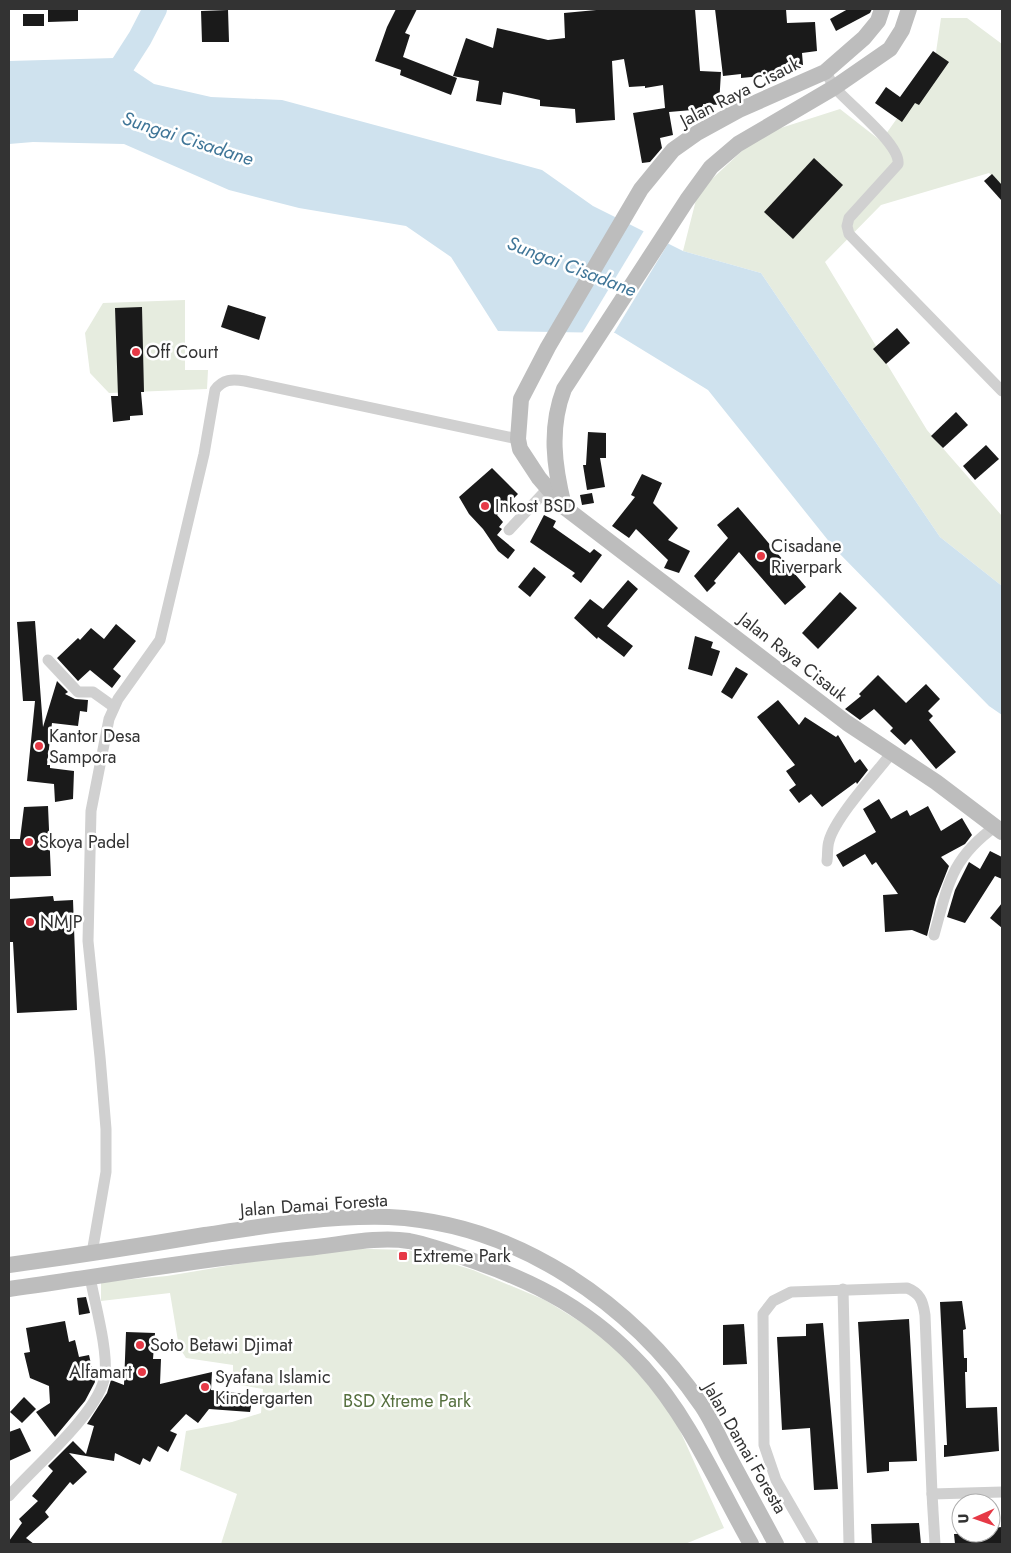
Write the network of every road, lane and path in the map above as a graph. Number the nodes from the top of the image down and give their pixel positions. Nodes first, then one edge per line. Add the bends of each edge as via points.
1 (882, 9) edge
2 (909, 9) edge
3 (825, 72) junction
4 (835, 87) junction
5 (1002, 391) edge
6 (518, 439) junction
7 (552, 484) junction
8 (509, 530) dead end
9 (48, 660) dead end
10 (114, 708) junction
11 (891, 754) junction
12 (999, 829) edge
13 (827, 861) dead end
14 (934, 935) dead end
15 (256, 1228) junction
16 (92, 1253) junction
17 (259, 1253) junction
18 (9, 1265) edge
19 (90, 1277) junction
20 (9, 1289) edge
21 (843, 1289) junction
22 (1002, 1491) edge
23 (932, 1494) junction
24 (9, 1496) edge
25 (751, 1544) edge
26 (776, 1544) edge
27 (813, 1544) edge
28 (849, 1544) edge
29 (935, 1544) edge

1 - 3 main road, Jalan Raya Cisauk via 878,22 864,38
2 - 4 main road, Jalan Raya Cisauk via 902,30 890,49
3 - 4 street
3 - 6 main road, Jalan Raya Cisauk via 739,110 697,133 674,150 641,189 548,346 521,399
4 - 5 street via 881,135 898,160 898,164 849,218 849,234
4 - 7 main road, Jalan Raya Cisauk via 738,144 711,167 687,200 564,389 553,432
6 - 7 main road, Jalan Raya Cisauk via 526,459
6 - 10 street via 260,383 231,379 220,383 215,390 204,454 160,640
7 - 8 street
7 - 11 main road, Jalan Raya Cisauk via 564,507
9 - 10 street via 78,692 93,692
10 - 16 street via 97,771 88,846 88,941 106,1138 104,1195
11 - 12 main road, Jalan Raya Cisauk via 936,782
11 - 13 street via 832,833
12 - 14 street via 974,843 962,856
15 - 16 main road, Jalan Damai Foresta
15 - 17 main road
15 - 26 main road, Jalan Damai Foresta via 362,1217 417,1220 504,1244 566,1273 607,1302 646,1339 691,1391
16 - 18 main road, Jalan Damai Foresta
17 - 19 main road
17 - 25 main road via 374,1241 408,1241 493,1267 573,1305 625,1349 669,1399 703,1454
19 - 20 main road
19 - 24 street via 105,1366 102,1387 90,1409
21 - 23 street via 907,1288 920,1296 925,1315
21 - 27 street via 782,1295 766,1309 762,1324 764,1445 776,1480
21 - 28 street
22 - 23 street
23 - 29 street

